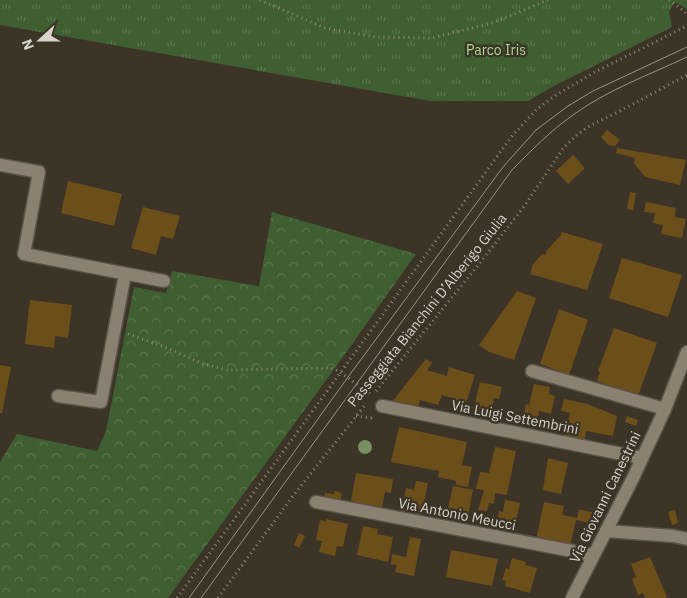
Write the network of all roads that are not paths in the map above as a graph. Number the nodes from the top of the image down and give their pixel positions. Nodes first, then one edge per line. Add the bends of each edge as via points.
1 (0, 165) edge
2 (125, 274) junction
3 (164, 281) dead end
4 (687, 352) edge
5 (532, 371) dead end
6 (58, 396) dead end
7 (382, 406) dead end
8 (665, 409) junction
9 (642, 458) junction
10 (316, 502) dead end
11 (606, 531) junction
12 (687, 540) edge
13 (593, 554) junction
14 (572, 598) edge

1 - 2 street via 38,172 24,254
2 - 3 street
2 - 6 street via 101,402
4 - 8 street, Via Giovanni Canestrini
5 - 8 street
7 - 9 street, Via Luigi Settembrini
8 - 9 street, Via Giovanni Canestrini
9 - 11 street, Via Giovanni Canestrini
10 - 13 street, Via Antonio Meucci
11 - 12 street
11 - 13 street, Via Giovanni Canestrini
13 - 14 street, Via Giovanni Canestrini

